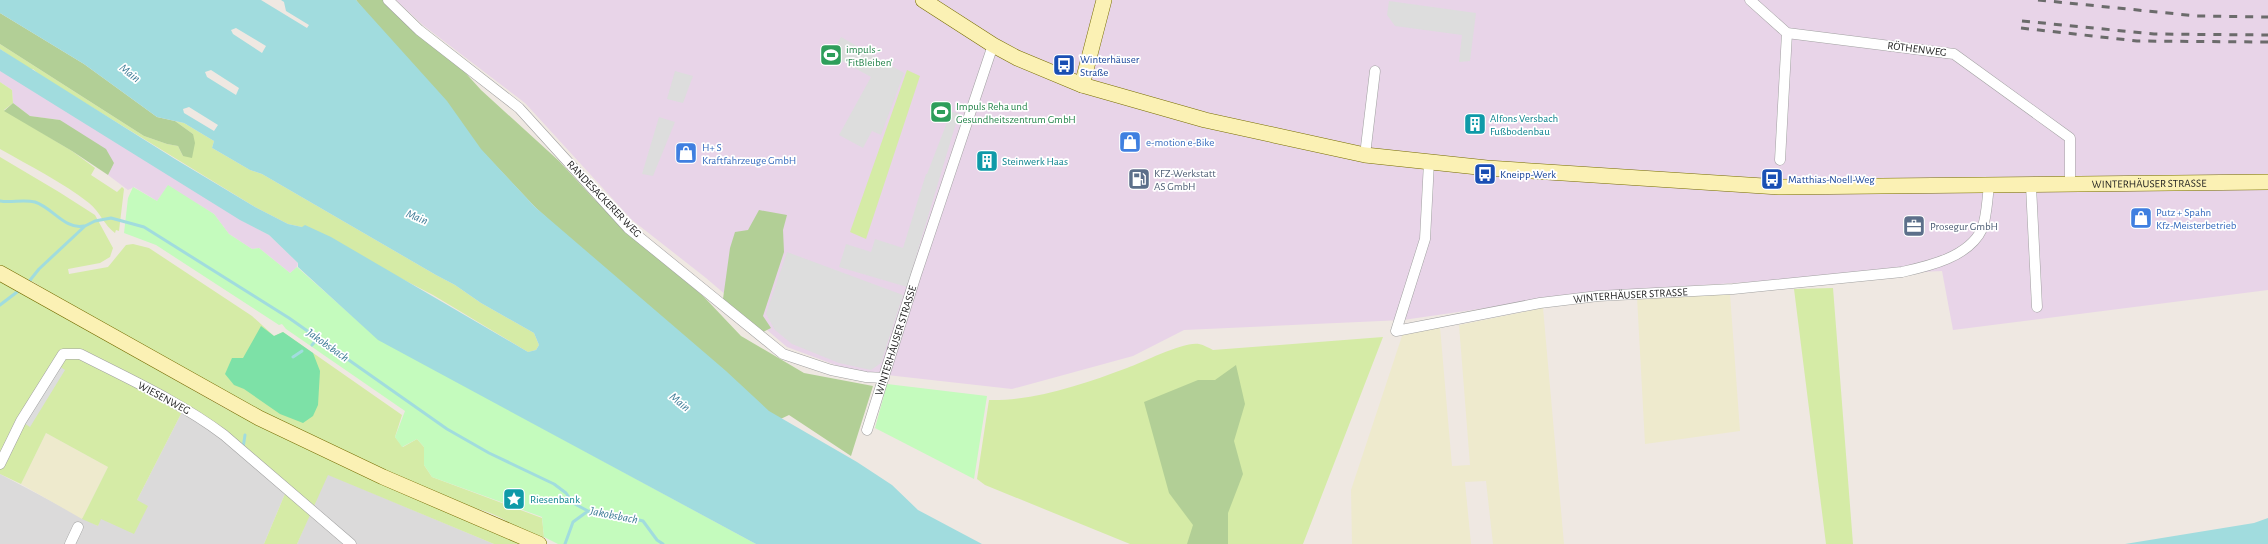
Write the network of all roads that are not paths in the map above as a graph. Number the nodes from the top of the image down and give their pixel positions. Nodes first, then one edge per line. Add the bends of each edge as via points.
1 (388, 0) edge
2 (923, 0) edge
3 (1104, 0) edge
4 (1750, 0) edge
5 (1787, 32) junction
6 (993, 45) junction
7 (1375, 71) dead end
8 (1082, 85) junction
9 (1365, 155) junction
10 (1780, 160) dead end
11 (1429, 162) junction
12 (2268, 182) edge
13 (2070, 185) junction
14 (1989, 186) junction
15 (2031, 186) junction
16 (0, 274) edge
17 (2037, 307) dead end
18 (884, 378) junction
19 (867, 430) dead end
20 (0, 464) edge
21 (78, 527) dead end
22 (70, 544) edge
23 (350, 544) edge
24 (539, 544) edge

1 - 18 street, RANDESACKERER WEG via 419,30 519,108 628,228 783,354 831,370
2 - 6 main road, WINTERHÄUSER STRASSE
3 - 8 main road
4 - 5 street
5 - 10 street
5 - 13 street, RÖTHENWEG via 1954,54 2070,138
6 - 8 main road, WINTERHÄUSER STRASSE
6 - 18 street, WINTERHÄUSER STRASSE via 918,267
7 - 9 street
8 - 9 main road, WINTERHÄUSER STRASSE via 1205,120
9 - 11 main road, WINTERHÄUSER STRASSE
11 - 14 main road, WINTERHÄUSER STRASSE via 1779,187
11 - 14 street, WINTERHÄUSER STRASSE via 1425,239 1396,331 1547,302 1598,296 1736,289 1919,268 1954,255 1977,236 1984,222
12 - 13 main road, WINTERHÄUSER STRASSE
13 - 15 main road, WINTERHÄUSER STRASSE
14 - 15 main road, WINTERHÄUSER STRASSE
15 - 17 street
16 - 24 main road via 259,418 383,477
18 - 19 street, WINTERHÄUSER STRASSE
20 - 23 street, WIESENWEG via 25,414 63,354 80,354 202,419
21 - 22 street

